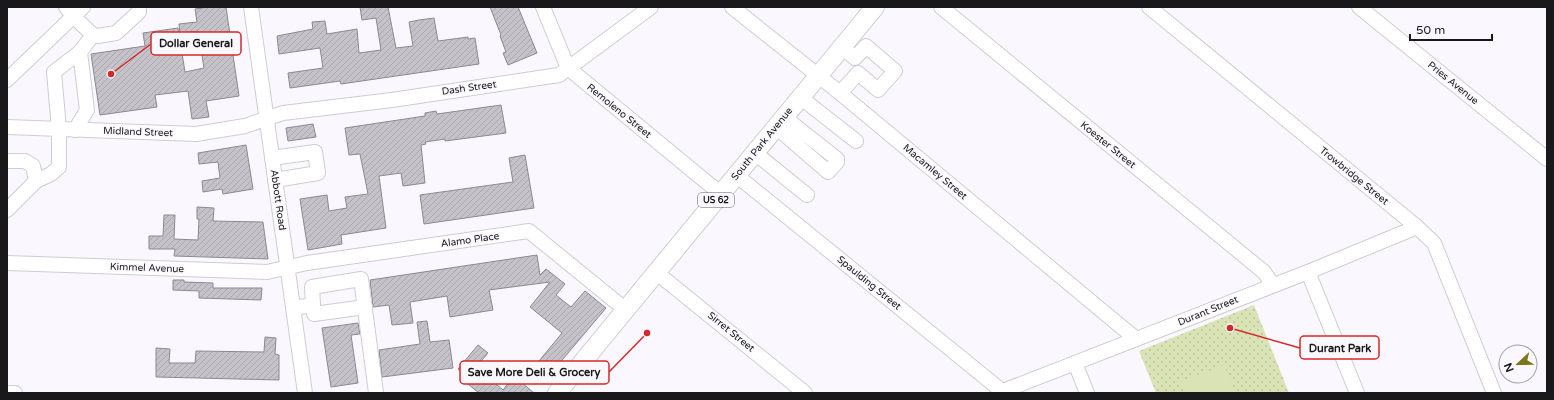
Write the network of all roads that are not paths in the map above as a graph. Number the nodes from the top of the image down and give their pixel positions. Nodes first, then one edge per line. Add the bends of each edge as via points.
1 (139, 7) edge
2 (251, 7) edge
3 (543, 7) edge
4 (651, 7) edge
5 (732, 7) edge
6 (875, 7) edge
7 (941, 7) edge
8 (1149, 7) edge
9 (1359, 7) edge
10 (74, 10) edge
11 (93, 35) junction
12 (854, 47) junction
13 (80, 52) junction
14 (568, 68) junction
15 (858, 72) junction
16 (818, 76) junction
17 (7, 80) edge
18 (840, 93) junction
19 (800, 97) junction
20 (267, 119) junction
21 (780, 122) junction
22 (7, 128) edge
23 (59, 129) junction
24 (75, 130) junction
25 (856, 142) dead end
26 (755, 153) junction
27 (272, 158) junction
28 (837, 159) dead end
29 (1547, 159) edge
30 (7, 161) edge
31 (736, 175) junction
32 (275, 180) junction
33 (36, 181) junction
34 (721, 194) junction
35 (807, 195) dead end
36 (7, 210) edge
37 (1417, 227) junction
38 (7, 263) edge
39 (287, 268) junction
40 (1308, 272) junction
41 (657, 273) junction
42 (1273, 285) junction
43 (313, 305) junction
44 (365, 307) junction
45 (293, 308) junction
46 (626, 310) junction
47 (1136, 339) junction
48 (1075, 363) junction
49 (1000, 392) edge
50 (7, 393) edge
51 (15, 393) edge
52 (305, 393) edge
53 (376, 393) edge
54 (557, 393) edge
55 (805, 393) edge
56 (1087, 393) edge
57 (1357, 393) edge
58 (1494, 393) edge

1 - 11 street via 139,12 116,33
2 - 20 street, Abbott Road
3 - 14 street, Remoleno Street
4 - 14 street, Dash Street
5 - 16 street, Macamley Street
6 - 12 main road, South Park Avenue / US 62
7 - 42 street, Koester Street via 1264,272
8 - 37 street, Trowbridge Street
9 - 29 street, Pries Avenue
10 - 11 street
10 - 17 street
11 - 13 street
12 - 15 street via 849,66
12 - 15 street via 895,71 878,90
12 - 16 main road, South Park Avenue / US 62
13 - 23 street via 54,72
13 - 24 street via 86,110
14 - 20 street, Dash Street via 559,75 283,113
14 - 34 street, Remoleno Street
15 - 18 street
16 - 18 street, Macamley Street
16 - 19 main road, South Park Avenue / US 62
18 - 47 street, Macamley Street
19 - 21 main road, South Park Avenue / US 62
19 - 25 street
20 - 24 street, Midland Street via 245,126 196,134
20 - 27 street, Abbott Road
21 - 26 main road, South Park Avenue / US 62
21 - 28 street via 828,172
22 - 23 street, Midland Street
23 - 24 street, Midland Street
23 - 33 street via 59,167
26 - 31 main road, South Park Avenue / US 62
26 - 35 street
27 - 32 street, Abbott Road
27 - 32 street via 315,152 318,173
30 - 33 street via 25,161 33,166
31 - 34 main road, South Park Avenue / US 62
31 - 49 street, Spaulding Street
32 - 39 street, Abbott Road
33 - 36 street
34 - 41 main road, South Park Avenue / US 62
37 - 40 street, Durant Street
37 - 58 street, Trowbridge Street via 1434,242
38 - 39 street, Kimmel Avenue via 267,272
39 - 45 street, Abbott Road
39 - 46 street, Alamo Place via 529,231
40 - 42 street, Durant Street
40 - 57 street
41 - 46 main road, South Park Avenue / US 62
41 - 55 street, Sirret Street
42 - 47 street, Durant Street
43 - 44 street via 314,314
43 - 44 street via 312,287 361,279
43 - 45 street
44 - 53 street
45 - 52 street, Abbott Road
46 - 54 main road, South Park Avenue / US 62
47 - 48 street, Durant Street
48 - 49 street, Durant Street
48 - 56 street
50 - 51 street

